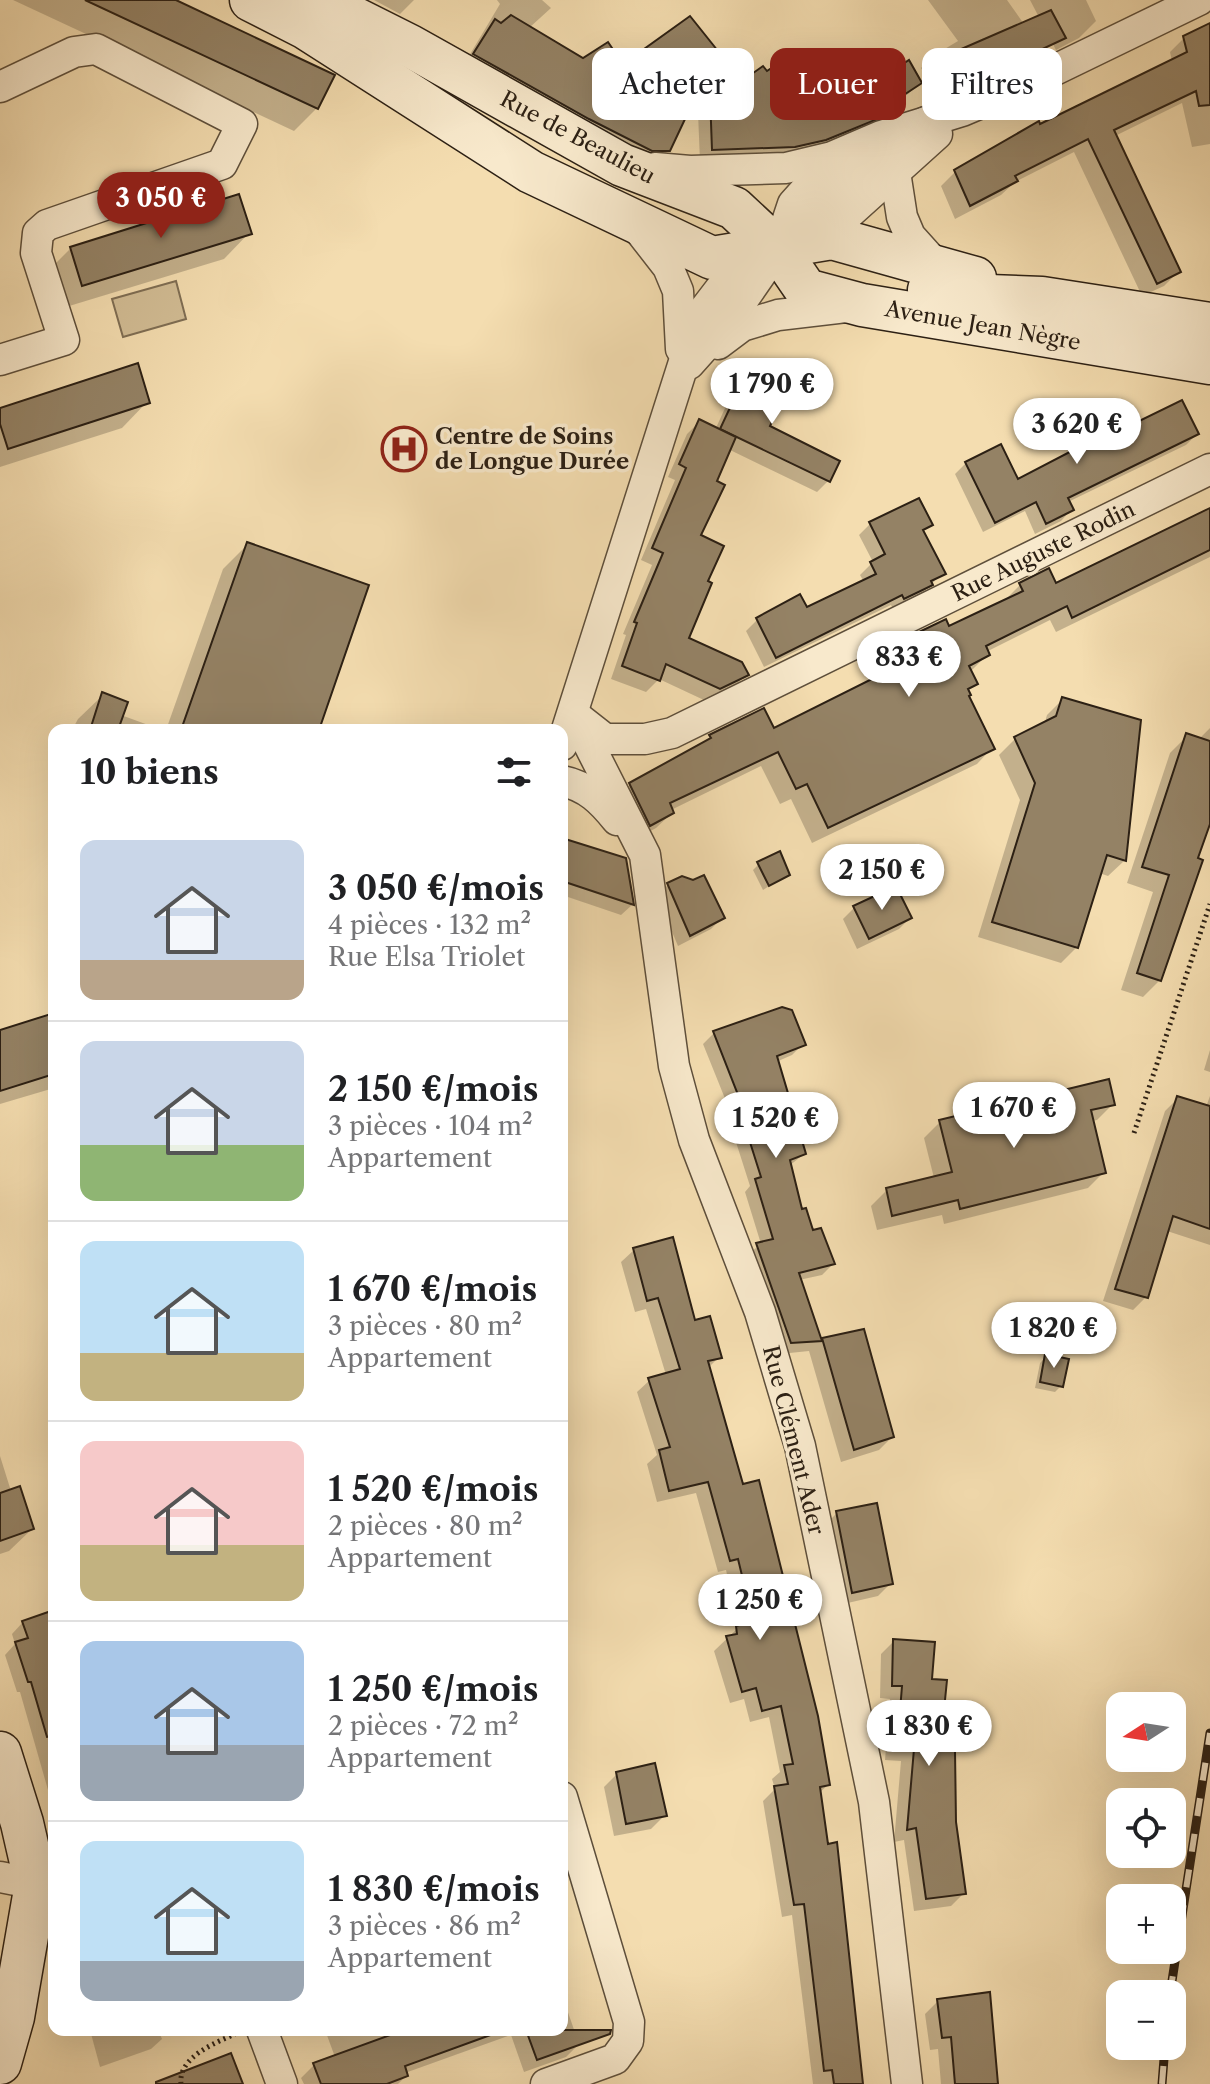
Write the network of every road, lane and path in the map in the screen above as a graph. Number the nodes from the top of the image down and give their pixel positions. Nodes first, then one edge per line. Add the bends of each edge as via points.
1 (1199, 0) edge
2 (290, 9) edge
3 (1062, 66) edge
4 (0, 87) edge
5 (933, 120) edge
6 (952, 120) edge
7 (926, 122) junction
8 (881, 136) junction
9 (622, 165) junction
10 (895, 172) junction
11 (630, 219) junction
12 (778, 249) junction
13 (937, 266) junction
14 (1042, 298) junction
15 (862, 305) junction
16 (1210, 324) edge
17 (0, 360) edge
18 (1210, 363) edge
19 (682, 371) junction
20 (1210, 469) edge
21 (573, 713) junction
22 (568, 728) edge
23 (568, 782) edge
24 (645, 855) junction
25 (1210, 904) edge
26 (1134, 1133) dead end
27 (0, 1753) edge
28 (568, 1817) edge
29 (30, 1878) edge
30 (232, 2036) edge
31 (264, 2036) edge
32 (0, 2063) edge
33 (181, 2084) edge
34 (282, 2084) edge
35 (546, 2084) edge
36 (907, 2084) edge

1 - 3 street
2 - 9 main road, Rue de Beaulieu via 410,46
2 - 11 main road via 531,172
2 - 12 main road via 533,143 657,204
4 - 17 street via 74,52 96,49 242,124 222,164 47,225 38,233 36,253 64,340
5 - 7 street
6 - 10 street
7 - 8 street
7 - 12 street via 860,167
8 - 9 street via 832,157 786,168 690,171
8 - 12 street via 810,185 793,204
9 - 12 main road, Rue de Beaulieu via 734,208
10 - 12 street via 845,217
10 - 13 street via 910,236
11 - 12 main road via 712,258
11 - 19 street via 668,267 678,291
12 - 13 main road, Avenue Jean Nègre via 832,238
12 - 14 main road, Avenue Jean Nègre via 829,275 961,295
12 - 15 main road, Avenue Jean Nègre via 806,290
12 - 19 street via 721,288 698,318
13 - 14 main road, Avenue Jean Nègre
14 - 16 main road, Avenue Jean Nègre
15 - 18 main road, Avenue Jean Nègre
15 - 19 street via 778,315 742,326
19 - 21 street
20 - 21 street, Rue Auguste Rodin via 672,733 605,739
21 - 22 street
21 - 24 street, Rue Clément Ader
23 - 24 street via 599,797
24 - 36 street, Rue Clément Ader via 674,1066 694,1140 760,1312 800,1446 874,1802
25 - 26 path
27 - 29 main road via 22,1823
28 - 35 street via 629,2022 628,2041 615,2059
29 - 32 main road via 13,2017
30 - 33 path via 197,2054 184,2068
31 - 34 street

